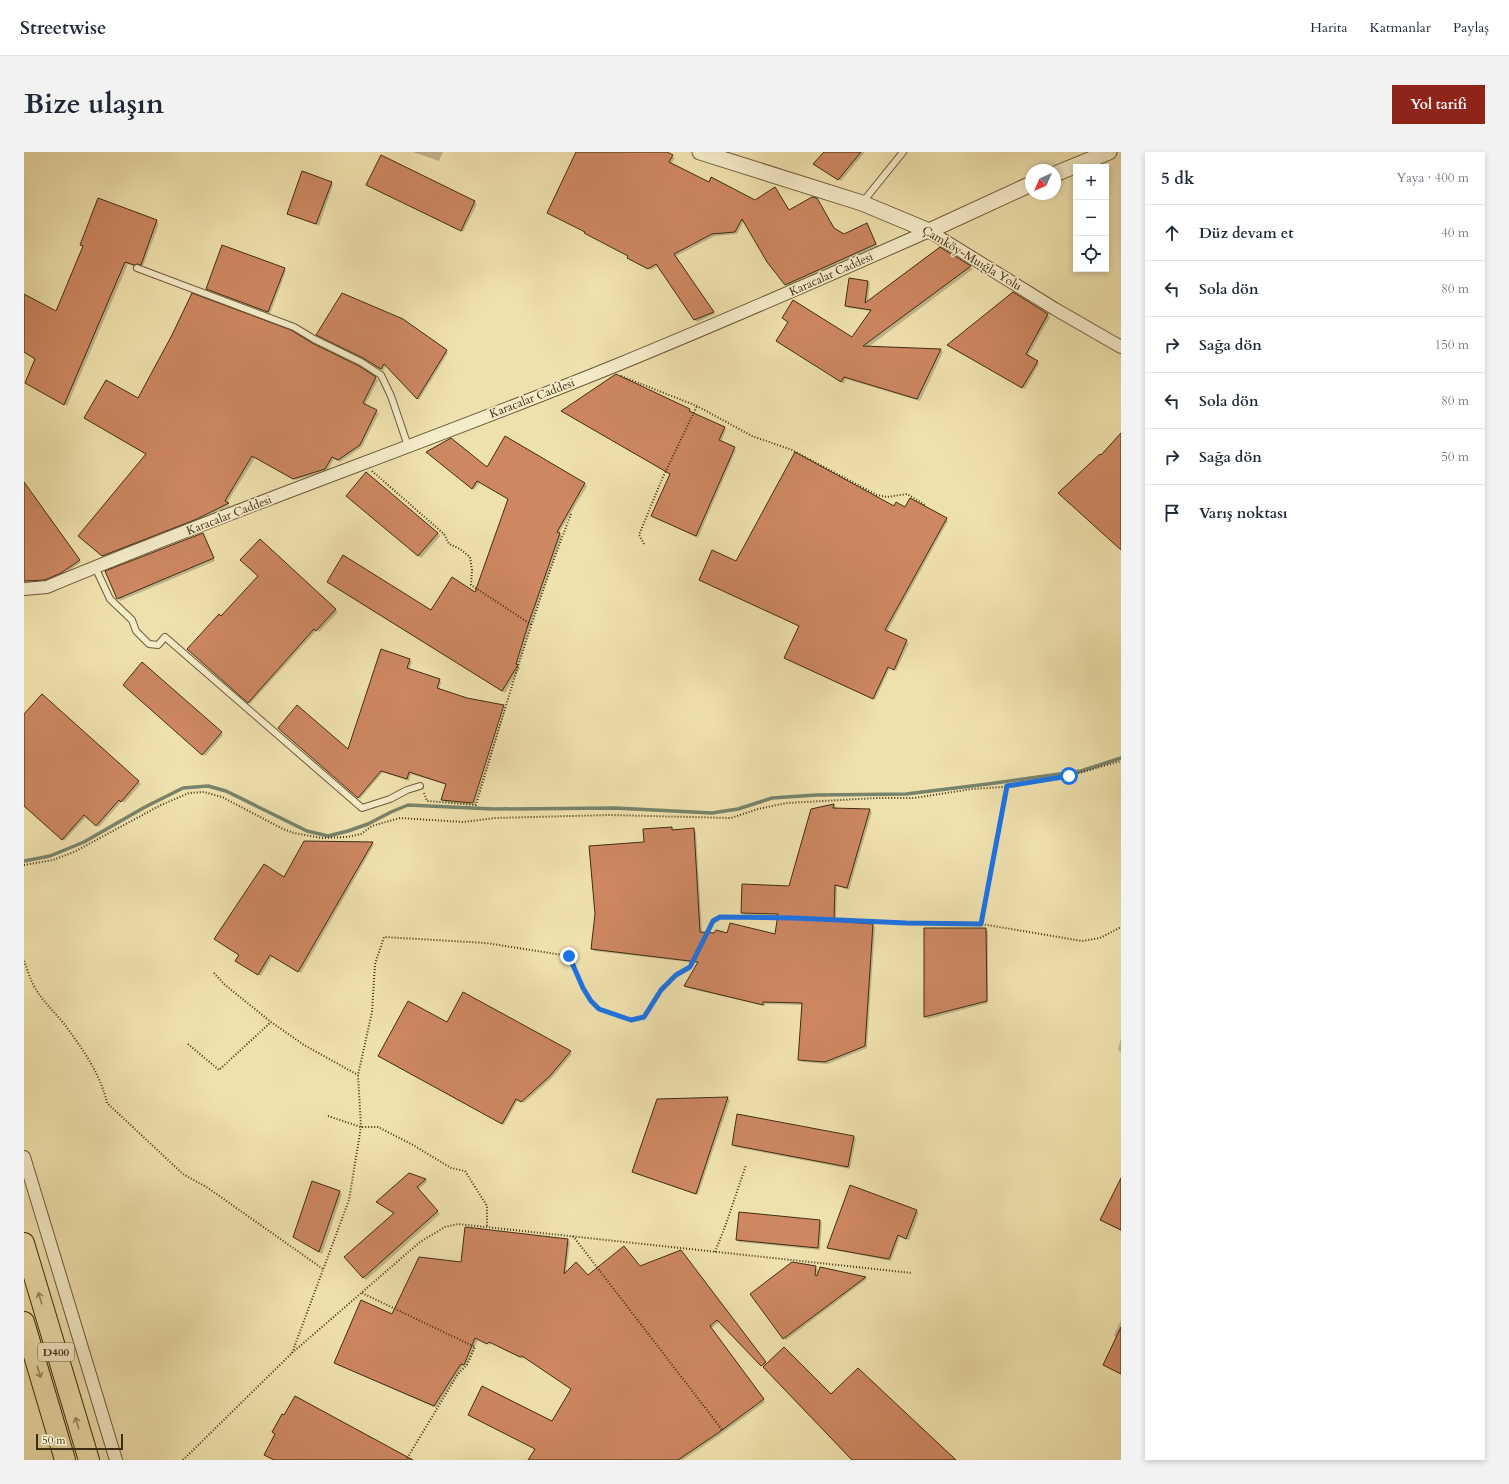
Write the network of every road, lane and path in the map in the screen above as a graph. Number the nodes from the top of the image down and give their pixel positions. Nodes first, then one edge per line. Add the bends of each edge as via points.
1 (700, 152) edge
2 (903, 152) edge
3 (1109, 152) edge
4 (1061, 172) edge
5 (1025, 187) edge
6 (862, 203) junction
7 (929, 230) junction
8 (137, 268) dead end
9 (1121, 347) edge
10 (605, 370) junction
11 (697, 406) junction
12 (408, 446) junction
13 (364, 464) junction
14 (925, 505) dead end
15 (571, 514) dead end
16 (644, 544) dead end
17 (96, 567) junction
18 (24, 589) edge
19 (532, 625) junction
20 (1121, 761) edge
21 (420, 786) joint
22 (1007, 786) junction
23 (24, 865) edge
24 (981, 924) junction
25 (1121, 927) edge
26 (24, 961) edge
27 (214, 972) dead end
28 (271, 1022) junction
29 (188, 1044) dead end
30 (358, 1075) junction
31 (328, 1116) dead end
32 (362, 1127) junction
33 (24, 1157) edge
34 (746, 1165) dead end
35 (487, 1227) junction
36 (573, 1236) junction
37 (24, 1243) edge
38 (715, 1252) junction
39 (323, 1269) junction
40 (912, 1273) dead end
41 (362, 1293) junction
42 (24, 1322) edge
43 (292, 1353) junction
44 (722, 1432) dead end
45 (65, 1460) edge
46 (88, 1460) edge
47 (116, 1460) edge
48 (183, 1460) edge
49 (406, 1460) edge

1 - 6 street, Çamköy-Muığla Yolu
2 - 6 lane
3 - 4 street
5 - 7 street, Karacalar Caddesi
6 - 7 street, Çamköy-Muığla Yolu
7 - 9 street, Çamköy-Muığla Yolu
7 - 10 street, Karacalar Caddesi
8 - 12 lane via 294,327 381,375
10 - 11 path
10 - 12 street, Karacalar Caddesi
11 - 14 path via 752,436 792,450 877,495 887,497 908,494
11 - 16 path via 639,534
12 - 13 street, Karacalar Caddesi
13 - 17 street, Karacalar Caddesi
13 - 19 path via 444,534 449,544 470,557 471,585
15 - 19 path
17 - 18 street, Karacalar Caddesi via 47,587
17 - 21 lane via 110,599 132,620 136,631 149,644 158,645 165,637 362,808
19 - 21 path via 476,805 427,802
20 - 22 path via 1069,776
22 - 23 path via 914,798 788,803 731,818 608,815 495,818 463,822 400,818 372,826 361,834 347,838 322,838 294,833 222,797 204,792 189,792 74,852 54,860
22 - 24 path
24 - 25 path via 1082,941 1100,938
24 - 30 path via 720,917 713,921 690,967 676,975 661,990 644,1017 631,1020 599,1009 591,1001 569,956 486,943 384,937 375,964 372,1012
26 - 39 path via 33,984 95,1070 107,1103 182,1174 208,1188
27 - 28 path via 224,984
28 - 29 path via 219,1070
28 - 30 path via 304,1045
30 - 32 path
31 - 32 path
32 - 35 path via 378,1127 451,1168 465,1171 487,1206
32 - 39 path via 348,1200
33 - 47 street
34 - 38 path
35 - 36 path
35 - 41 path via 458,1224 445,1227 420,1242
36 - 38 path
36 - 44 path
46 -> 37 highway, D400
38 - 40 path
39 - 43 path
41 - 43 path
41 - 49 path via 475,1347 467,1365 458,1374
42 -> 45 highway, D400
43 - 48 path

